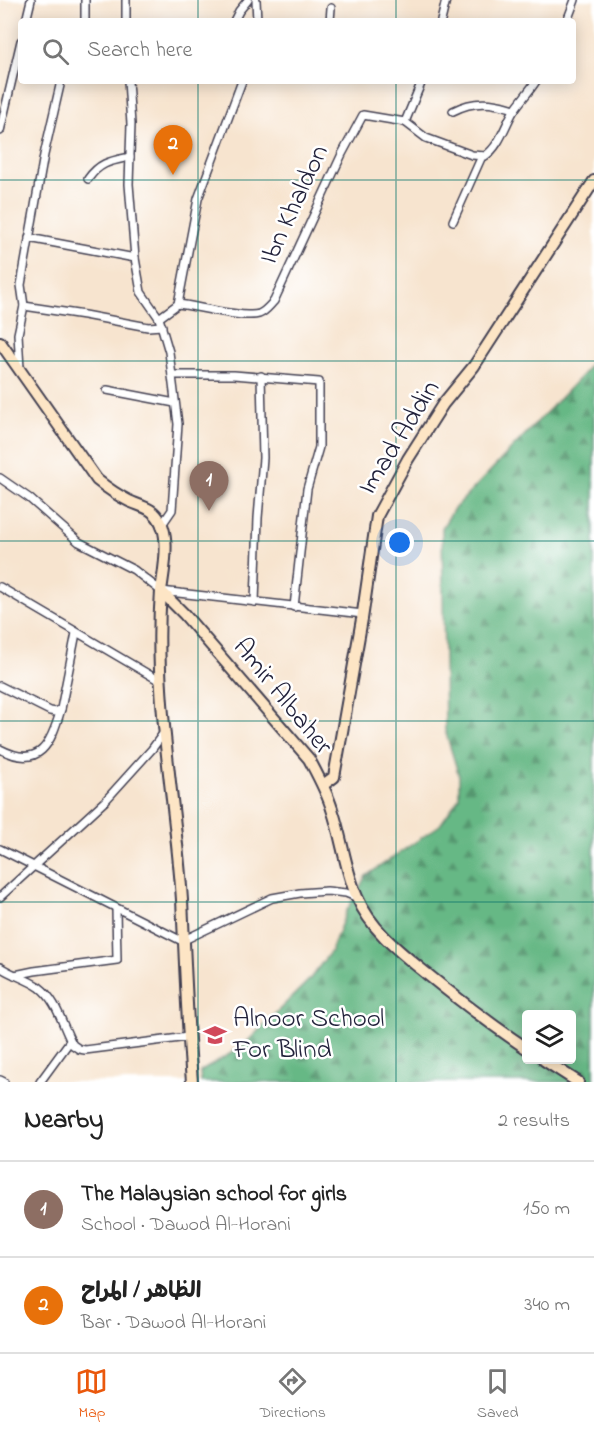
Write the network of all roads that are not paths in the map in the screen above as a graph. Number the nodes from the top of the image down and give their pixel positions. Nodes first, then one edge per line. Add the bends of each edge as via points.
1 (31, 0) edge
2 (85, 0) edge
3 (126, 0) edge
4 (248, 0) edge
5 (256, 0) edge
6 (446, 0) edge
7 (575, 0) edge
8 (331, 8) dead end
9 (27, 18) edge
10 (86, 18) edge
11 (126, 18) edge
12 (235, 18) edge
13 (257, 18) edge
14 (330, 18) edge
15 (442, 18) edge
16 (568, 18) edge
17 (18, 54) edge
18 (60, 84) edge
19 (128, 84) edge
20 (241, 84) edge
21 (421, 84) edge
22 (534, 84) edge
23 (515, 109) junction
24 (453, 111) dead end
25 (405, 122) junction
26 (0, 131) edge
27 (482, 156) junction
28 (130, 157) junction
29 (88, 179) dead end
30 (594, 181) edge
31 (453, 221) dead end
32 (29, 238) junction
33 (135, 258) junction
34 (178, 303) junction
35 (24, 306) junction
36 (159, 318) junction
37 (162, 326) junction
38 (0, 342) edge
39 (20, 372) junction
40 (172, 375) junction
41 (261, 376) junction
42 (107, 390) dead end
43 (175, 403) junction
44 (0, 478) edge
45 (161, 526) junction
46 (0, 587) edge
47 (161, 591) junction
48 (255, 602) junction
49 (294, 607) junction
50 (363, 614) junction
51 (76, 633) junction
52 (160, 681) junction
53 (0, 686) edge
54 (61, 709) junction
55 (165, 731) junction
56 (0, 749) edge
57 (323, 785) junction
58 (0, 849) edge
59 (34, 866) junction
60 (0, 897) edge
61 (357, 897) junction
62 (116, 909) junction
63 (182, 941) junction
64 (0, 967) edge
65 (15, 975) junction
66 (188, 1037) junction
67 (70, 1041) junction
68 (522, 1045) edge
69 (551, 1064) edge
70 (39, 1082) edge
71 (192, 1082) edge
72 (578, 1082) edge

1 - 9 street
2 - 10 street
3 - 11 street
4 - 12 street
5 - 13 street
6 - 15 street
7 - 16 street
8 - 14 street
17 - 26 street
18 - 32 street
19 - 28 street
20 - 34 street via 198,199
21 - 25 street
22 - 23 street
23 - 24 street via 467,103
23 - 27 street via 493,149
25 - 27 street via 426,138
25 - 34 street, Ibn Khaldon via 363,115 267,309 257,315 244,315
27 - 31 street
28 - 29 street via 96,168
28 - 33 street
30 - 50 street, Imad Addin via 474,366 443,404 377,516
32 - 33 street
32 - 35 street via 21,285
33 - 36 street via 141,292
34 - 36 street
35 - 37 street
35 - 39 street via 18,334
36 - 37 street
37 - 40 street
38 - 39 street
39 - 45 street via 97,480 152,511
40 - 41 street
40 - 43 street
41 - 48 street via 263,458
41 - 49 street via 319,382 319,447 308,489
42 - 43 street
43 - 45 street via 178,424 172,509
44 - 47 street via 79,542 134,570
45 - 47 street via 166,550
46 - 51 street
47 - 48 street
47 - 52 street
47 - 57 street, Amir Albaher via 309,759
48 - 49 street
49 - 50 street
50 - 57 street, Imad Addin via 334,777
51 - 52 street
51 - 54 street
52 - 55 street
53 - 54 street via 50,711
54 - 56 street via 47,743 36,755 22,758
55 - 59 street via 105,801
55 - 63 street via 182,900
57 - 61 street, Amir Albaher
58 - 59 street
59 - 60 street
59 - 62 street
61 - 63 street via 327,891 272,898
61 - 68 street, Amir Albaher via 371,923 397,949
62 - 63 street
62 - 65 street via 117,960
63 - 66 street
64 - 65 street
65 - 67 street via 49,996
66 - 67 street via 85,1050
66 - 71 street
67 - 70 street
69 - 72 street

